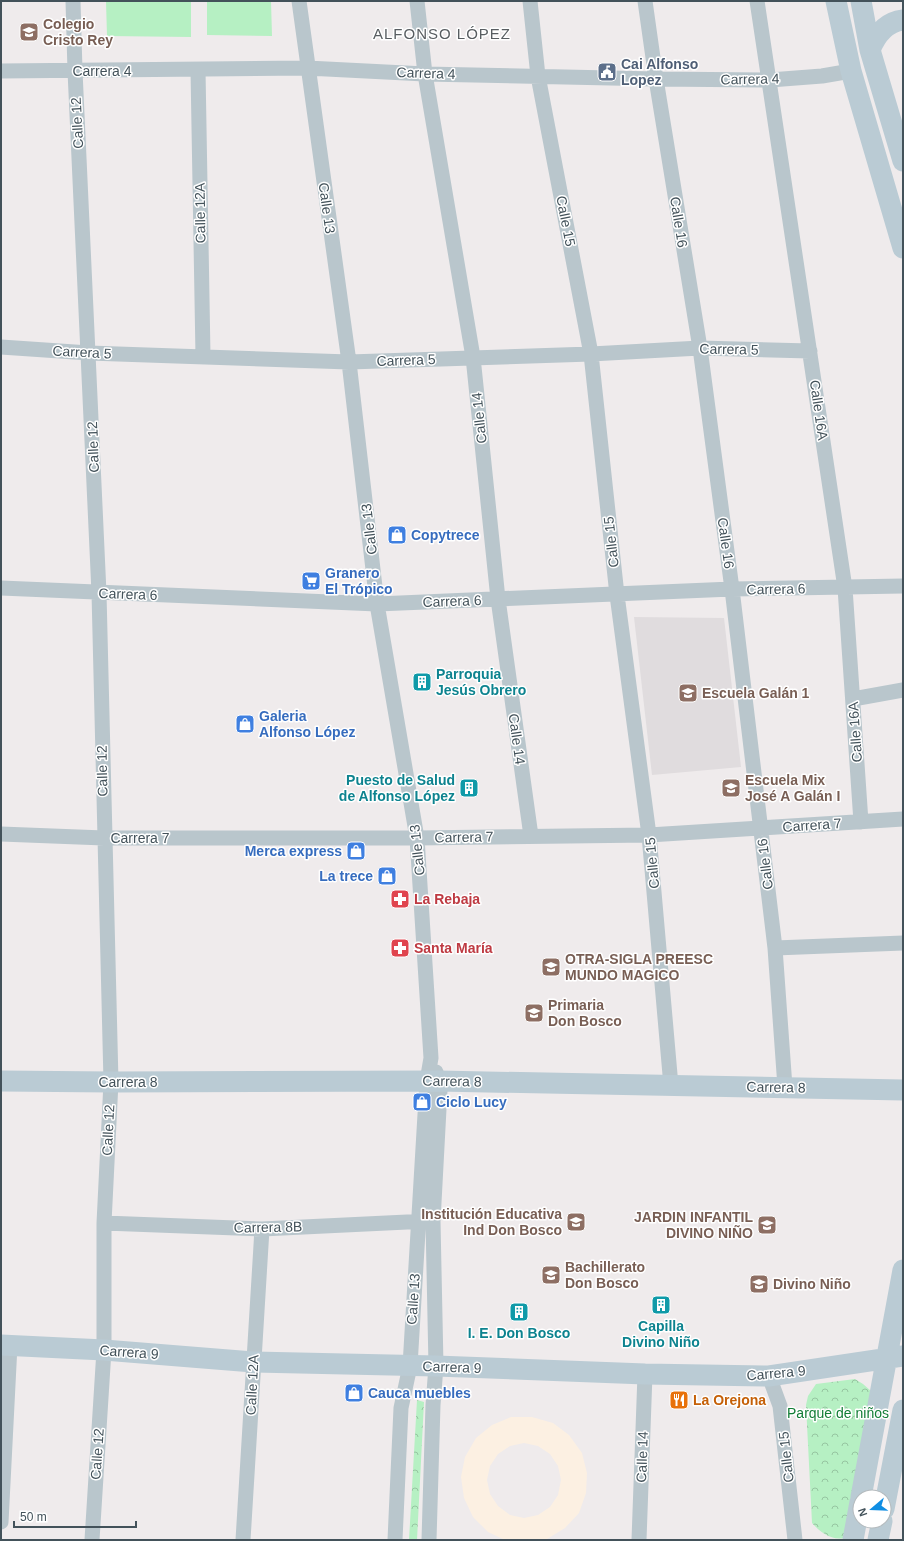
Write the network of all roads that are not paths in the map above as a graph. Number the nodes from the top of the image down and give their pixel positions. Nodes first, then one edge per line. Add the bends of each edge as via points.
1 (74, 1) edge
2 (299, 1) edge
3 (417, 1) edge
4 (530, 1) edge
5 (645, 1) edge
6 (757, 1) edge
7 (836, 1) edge
8 (861, 1) edge
9 (903, 20) edge
10 (870, 50) junction
11 (307, 68) junction
12 (198, 70) junction
13 (1, 71) edge
14 (75, 71) junction
15 (846, 72) junction
16 (425, 74) junction
17 (538, 76) junction
18 (656, 79) junction
19 (770, 80) junction
20 (903, 161) edge
21 (903, 248) edge
22 (1, 347) edge
23 (700, 348) junction
24 (810, 351) junction
25 (88, 353) junction
26 (591, 354) junction
27 (203, 356) junction
28 (473, 358) junction
29 (349, 362) junction
30 (903, 586) edge
31 (1, 588) edge
32 (845, 588) junction
33 (732, 589) junction
34 (99, 593) junction
35 (617, 595) junction
36 (498, 599) junction
37 (377, 604) junction
38 (903, 690) edge
39 (853, 699) junction
40 (903, 819) edge
41 (861, 822) junction
42 (761, 828) junction
43 (1, 834) edge
44 (649, 835) junction
45 (530, 836) junction
46 (104, 838) junction
47 (417, 838) junction
48 (903, 944) edge
49 (775, 948) junction
50 (1, 1081) edge
51 (433, 1081) junction
52 (111, 1082) junction
53 (671, 1086) junction
54 (785, 1087) junction
55 (903, 1090) edge
56 (426, 1221) junction
57 (104, 1223) junction
58 (262, 1229) junction
59 (903, 1270) edge
60 (6, 1345) edge
61 (104, 1350) junction
62 (894, 1357) edge
63 (253, 1362) junction
64 (410, 1366) junction
65 (436, 1366) junction
66 (646, 1374) junction
67 (769, 1376) junction
68 (903, 1410) edge
69 (2, 1465) edge
70 (863, 1489) edge
71 (888, 1489) edge
72 (1, 1522) edge
73 (855, 1529) edge
74 (880, 1529) edge
75 (92, 1540) edge
76 (243, 1540) edge
77 (395, 1540) edge
78 (429, 1540) edge
79 (639, 1540) edge
80 (795, 1540) edge
81 (853, 1540) edge
82 (878, 1540) edge

1 - 14 street, Calle 12
2 - 11 street, Calle 13
3 - 16 street, Calle 14
4 - 17 street, Calle 15
5 - 18 street, Calle 16
6 - 19 street, Calle 16A
7 - 15 main road
8 - 10 main road
9 - 10 main road via 889,25 880,32
10 - 20 main road
11 - 12 street, Carrera 4
11 - 16 street, Carrera 4
11 - 29 street, Calle 13
12 - 14 street, Carrera 4
12 - 27 street, Calle 12A
13 - 14 street, Carrera 4
14 - 25 street, Calle 12
15 - 19 street, Carrera 4
15 - 21 main road
16 - 17 street, Carrera 4
16 - 28 street, Calle 14
17 - 18 street, Carrera 4
17 - 26 street, Calle 15
18 - 19 street, Carrera 4
18 - 23 street, Calle 16
19 - 24 street, Calle 16A
22 - 25 street, Carrera 5
23 - 24 street, Carrera 5
23 - 26 street, Carrera 5
23 - 33 street, Calle 16
24 - 32 street, Calle 16A
25 - 27 street, Carrera 5
25 - 34 street, Calle 12
26 - 28 street, Carrera 5
26 - 35 street, Calle 15
27 - 29 street, Carrera 5
28 - 29 street, Carrera 5
28 - 36 street, Calle 14
29 - 37 street, Calle 13
30 - 32 street, Carrera 6
31 - 34 street, Carrera 6
32 - 33 street, Carrera 6
32 - 39 street, Calle 16A
33 - 35 street, Carrera 6
33 - 42 street, Calle 16
34 - 37 street, Carrera 6
34 - 46 street, Calle 12
35 - 36 street, Carrera 6
35 - 44 street, Calle 15
36 - 37 street, Carrera 6
36 - 45 street, Calle 14
37 - 47 street, Calle 13
38 - 39 street
39 - 41 street, Calle 16A
40 - 41 street, Carrera 7
41 - 42 street, Carrera 7
42 - 44 street, Carrera 7
42 - 49 street, Calle 16
43 - 46 street, Carrera 7
44 - 45 street, Carrera 7
44 - 53 street, Calle 15
45 - 47 street, Carrera 7
46 - 47 street, Carrera 7
46 - 52 street, Calle 12
47 - 51 street, Calle 13
48 - 49 street
49 - 54 street, Calle 16
50 - 52 main road, Carrera 8
51 - 52 main road, Carrera 8
51 - 53 main road, Carrera 8
51 - 56 street, Calle 13 via 440,1090
52 - 57 street, Calle 12
53 - 54 main road, Carrera 8
54 - 55 main road, Carrera 8
56 - 58 street, Carrera 8B
56 - 64 street, Calle 13
56 - 65 street, Calle 13
57 - 58 street, Carrera 8B
57 - 61 street, Calle 12
58 - 63 street, Calle 12A
59 - 62 main road via 894,1326
60 - 61 main road, Carrera 9
60 - 69 street
61 - 63 main road, Carrera 9
61 - 75 street, Calle 12
62 - 67 main road, Carrera 9
62 - 70 main road
63 - 64 main road, Carrera 9
63 - 76 street, Calle 12A
64 - 65 main road, Carrera 9
64 - 77 street, Calle 13 via 401,1408
65 - 66 main road, Carrera 9
65 - 78 street, Calle 13
66 - 67 main road, Carrera 9
66 - 79 street, Calle 14
67 - 80 street, Calle 15 via 780,1406
68 - 71 main road
69 - 72 street
73 - 81 main road
74 - 82 main road

